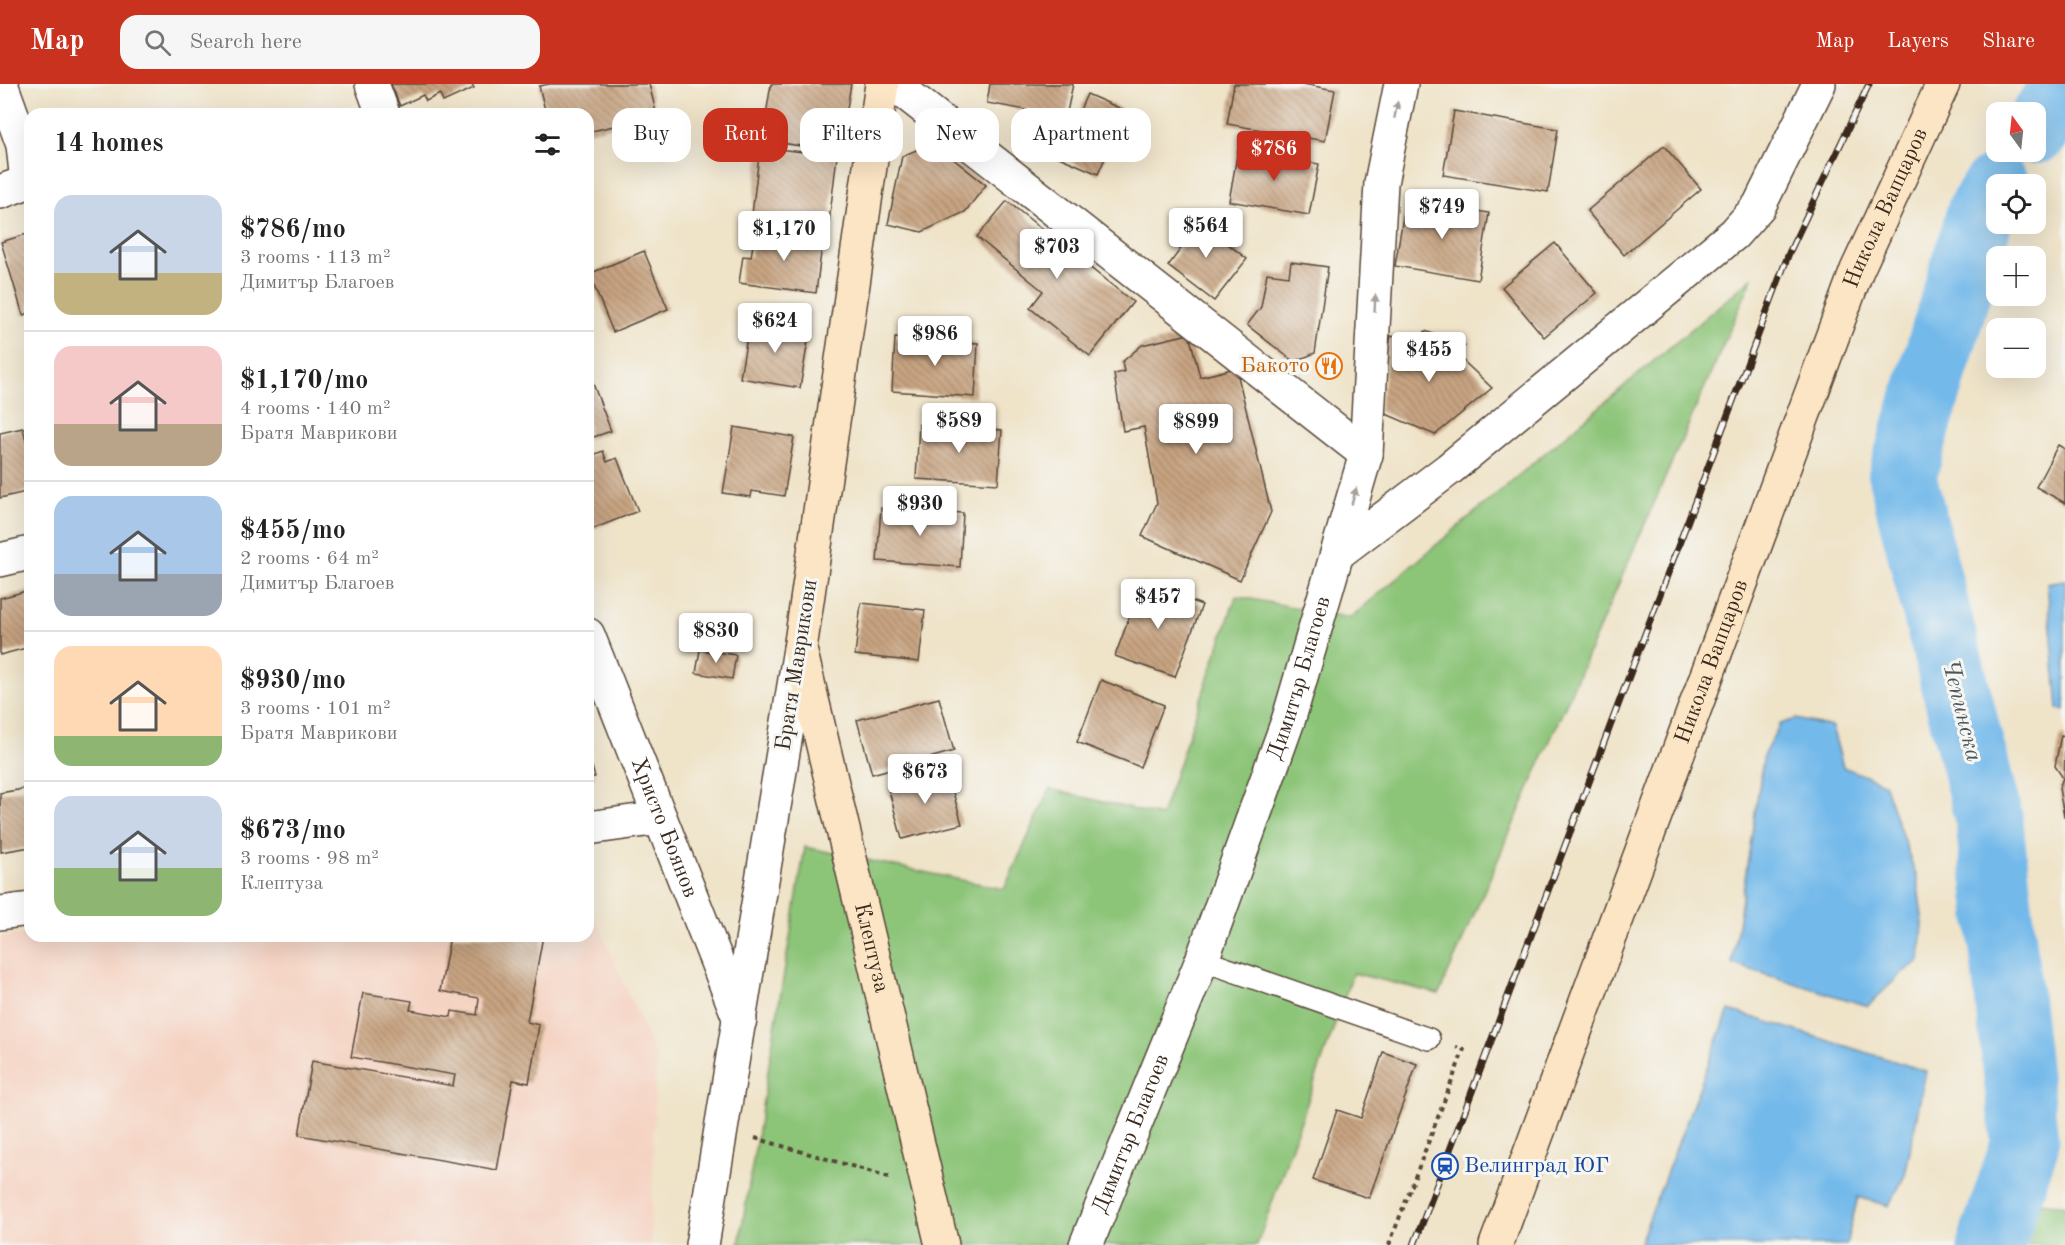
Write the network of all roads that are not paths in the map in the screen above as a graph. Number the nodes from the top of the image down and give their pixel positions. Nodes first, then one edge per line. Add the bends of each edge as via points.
1 (1, 84) edge
2 (372, 84) edge
3 (882, 84) edge
4 (894, 84) edge
5 (1401, 84) edge
6 (1819, 84) edge
7 (1943, 84) edge
8 (381, 108) edge
9 (24, 154) edge
10 (24, 183) edge
11 (0, 192) edge
12 (1366, 454) junction
13 (1338, 553) junction
14 (24, 555) edge
15 (0, 560) edge
16 (594, 649) edge
17 (800, 649) junction
18 (660, 818) junction
19 (594, 827) edge
20 (24, 910) edge
21 (0, 913) edge
22 (1202, 960) junction
23 (741, 1022) junction
24 (1429, 1039) road end
25 (702, 1245) edge
26 (942, 1245) edge
27 (1086, 1245) edge
28 (1496, 1245) edge

1 - 9 street
2 - 8 street
3 - 17 street, Братя Маврикови
4 - 12 street
12 -> 5 street, Димитър Благоев via 1381,183
6 - 13 street via 1759,206 1734,234 1449,469
7 - 28 street, Никола Вапцаров via 1857,270
10 - 11 street
13 -> 12 street, Димитър Благоев
13 - 22 street, Димитър Благоев via 1289,718
14 - 15 street
16 - 18 street, Христо Боянов
17 - 23 street, Братя Маврикови
17 - 26 street, Клептуза
18 - 19 street
18 - 23 street, Христо Боянов
20 - 21 street
22 - 24 lane
22 - 27 street, Димитър Благоев
23 - 25 street, Братя Маврикови

